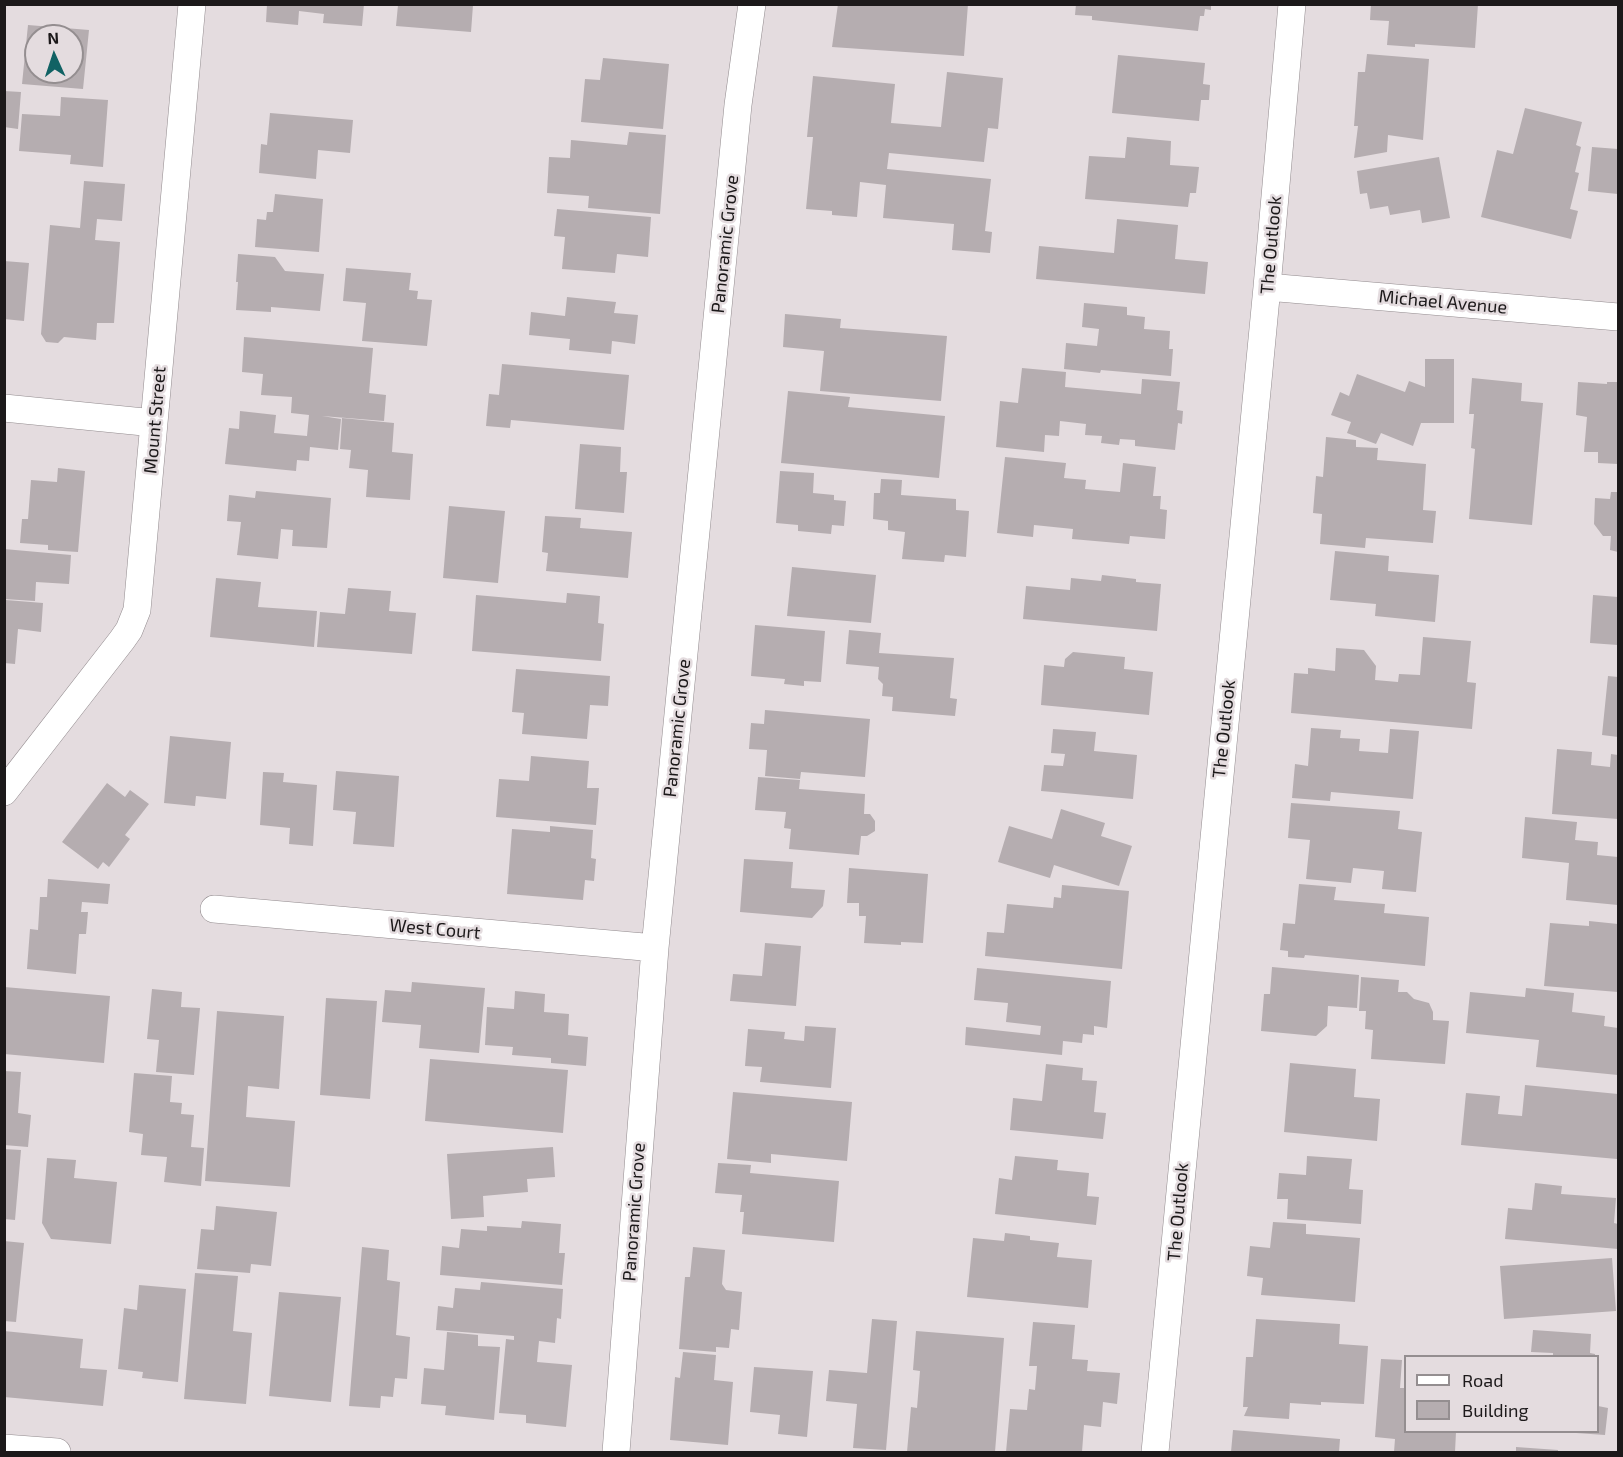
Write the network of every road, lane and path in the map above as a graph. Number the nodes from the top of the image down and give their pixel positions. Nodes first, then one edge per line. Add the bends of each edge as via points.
1 (192, 4) edge
2 (752, 4) edge
3 (1292, 4) edge
4 (1268, 287) junction
5 (1618, 317) edge
6 (4, 408) edge
7 (154, 423) junction
8 (4, 792) edge
9 (214, 909) dead end
10 (655, 948) junction
11 (4, 1448) edge
12 (57, 1452) edge
13 (616, 1452) edge
14 (1155, 1452) edge

1 - 7 street, Mount Street
2 - 10 street, Panoramic Grove via 738,105
3 - 4 street, The Outlook
4 - 5 street, Michael Avenue
4 - 14 street, The Outlook
6 - 7 street
7 - 8 street, Mount Street via 134,620
9 - 10 street, West Court
10 - 13 street, Panoramic Grove
11 - 12 street

